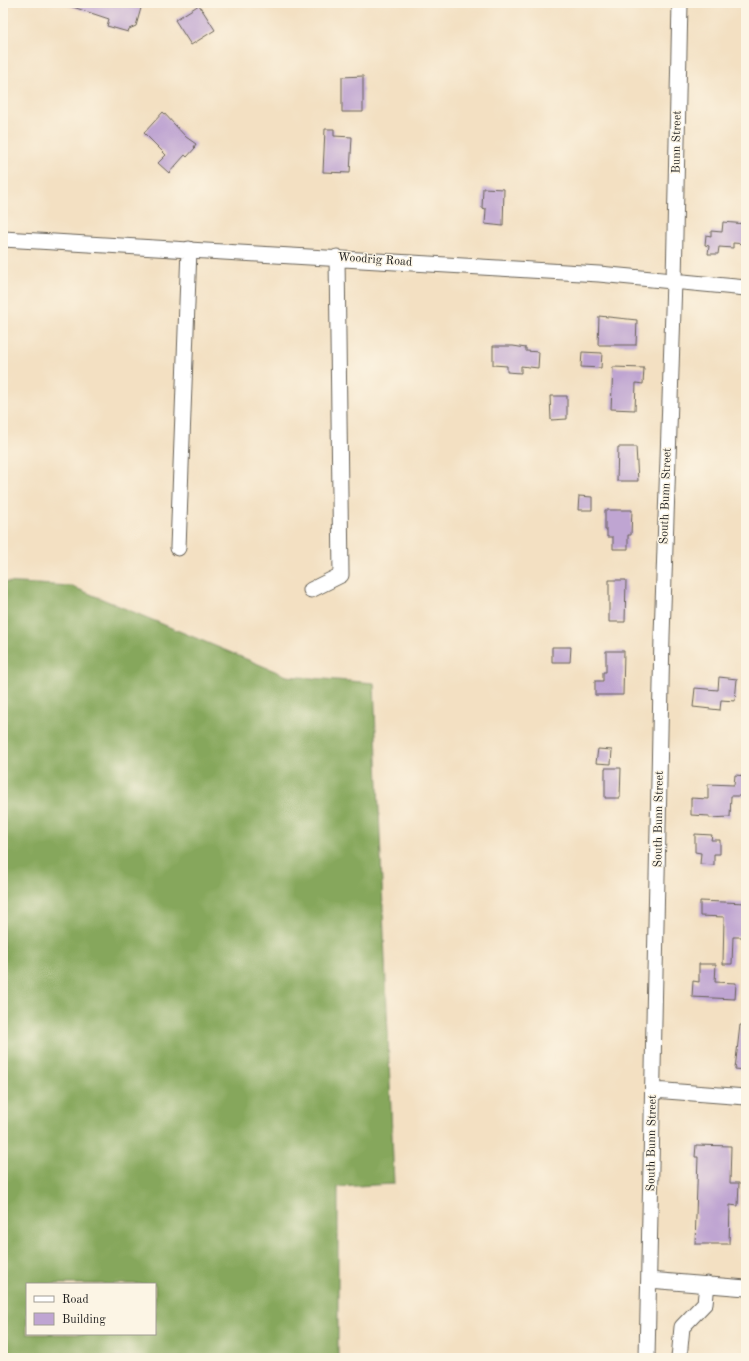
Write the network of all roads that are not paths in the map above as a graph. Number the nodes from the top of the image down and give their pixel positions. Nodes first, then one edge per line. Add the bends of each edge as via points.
1 (680, 3) edge
2 (3, 238) edge
3 (189, 249) junction
4 (338, 257) junction
5 (674, 281) junction
6 (746, 288) edge
7 (178, 548) dead end
8 (311, 590) dead end
9 (653, 1090) junction
10 (746, 1097) edge
11 (649, 1280) junction
12 (707, 1284) junction
13 (746, 1288) edge
14 (647, 1358) edge
15 (679, 1358) edge

1 - 5 street, Bunn Street
2 - 3 street, Woodrig Road
3 - 4 street, Woodrig Road
3 - 7 street
4 - 5 street, Woodrig Road
4 - 8 street via 341,575
5 - 6 street, Woodrig Road
5 - 9 street, South Bunn Street via 662,620
9 - 10 street
9 - 11 street, South Bunn Street
11 - 12 street
11 - 14 street, South Bunn Street
12 - 13 street
12 - 15 street via 706,1302 682,1327

